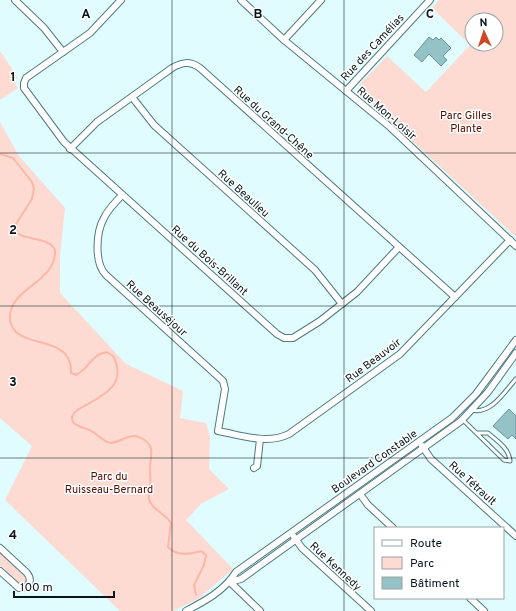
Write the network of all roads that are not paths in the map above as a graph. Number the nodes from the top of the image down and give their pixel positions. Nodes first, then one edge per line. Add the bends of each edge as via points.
1 (15, 0) edge
2 (122, 0) edge
3 (241, 0) edge
4 (321, 0) edge
5 (430, 0) edge
6 (284, 40) junction
7 (63, 52) junction
8 (346, 91) junction
9 (132, 97) junction
10 (70, 149) junction
11 (122, 195) junction
12 (510, 240) junction
13 (516, 246) edge
14 (399, 247) junction
15 (455, 297) junction
16 (342, 304) junction
17 (516, 340) edge
18 (516, 353) edge
19 (516, 379) edge
20 (472, 410) junction
21 (462, 420) junction
22 (218, 431) joint
23 (477, 433) junction
24 (260, 439) junction
25 (418, 442) junction
26 (423, 449) junction
27 (254, 468) dead end
28 (360, 494) junction
29 (392, 527) edge
30 (291, 533) junction
31 (516, 536) edge
32 (296, 540) junction
33 (0, 548) edge
34 (0, 571) edge
35 (230, 582) junction
36 (471, 599) edge
37 (186, 611) edge
38 (260, 611) edge
39 (371, 611) edge
40 (484, 611) edge

1 - 7 street via 44,28
2 - 7 street via 97,27
3 - 6 street, Rue Mon-Loisir
4 - 6 street
5 - 8 street, Rue des Camélias
6 - 8 street, Rue Mon-Loisir
7 - 10 street, Rue du Bois-Brillant via 26,78 24,86 52,128
8 - 12 street, Rue Mon-Loisir via 390,127
9 - 10 street, Rue du Grand-Chêne via 90,128
9 - 14 street, Rue du Grand-Chêne via 179,64 190,63 198,66
9 - 16 street, Rue Beaulieu via 154,125 318,274
10 - 11 street, Rue du Bois-Brillant
11 - 16 street, Rue du Bois-Brillant via 282,337 295,337
11 - 22 street, Rue Beauséjour via 103,220 99,264 106,275 223,381 226,388
12 - 13 street, Rue Mon-Loisir
12 - 15 street, Rue Beauvoir
14 - 15 street, Rue du Grand-Chêne
14 - 16 street, Rue du Bois-Brillant via 361,288
15 - 24 street, Rue Beauvoir via 390,362 289,434 275,439
17 - 25 street, Boulevard Constable via 467,404
18 - 20 street, Boulevard Constable
19 - 20 lane via 489,408 480,412
20 - 21 street, Boulevard Constable
21 - 23 lane
21 - 26 street, Boulevard Constable
22 - 24 street, Rue Beauvoir
23 - 23 lane via 478,437 504,460 510,461 505,448 488,433
24 - 27 street via 257,466
25 - 26 street, Rue Tétrault
25 - 30 street, Boulevard Constable
26 - 28 street, Boulevard Constable
26 - 31 street, Rue Tétrault
28 - 29 street
28 - 32 street, Boulevard Constable
30 - 32 street, Rue Kennedy
30 - 35 street, Boulevard Constable via 236,572
32 - 35 street, Boulevard Constable via 241,579
32 - 39 street, Rue Kennedy
33 - 34 street via 29,575 30,584 19,588
35 - 37 street, Boulevard Constable via 208,599
35 - 38 street
36 - 40 street

